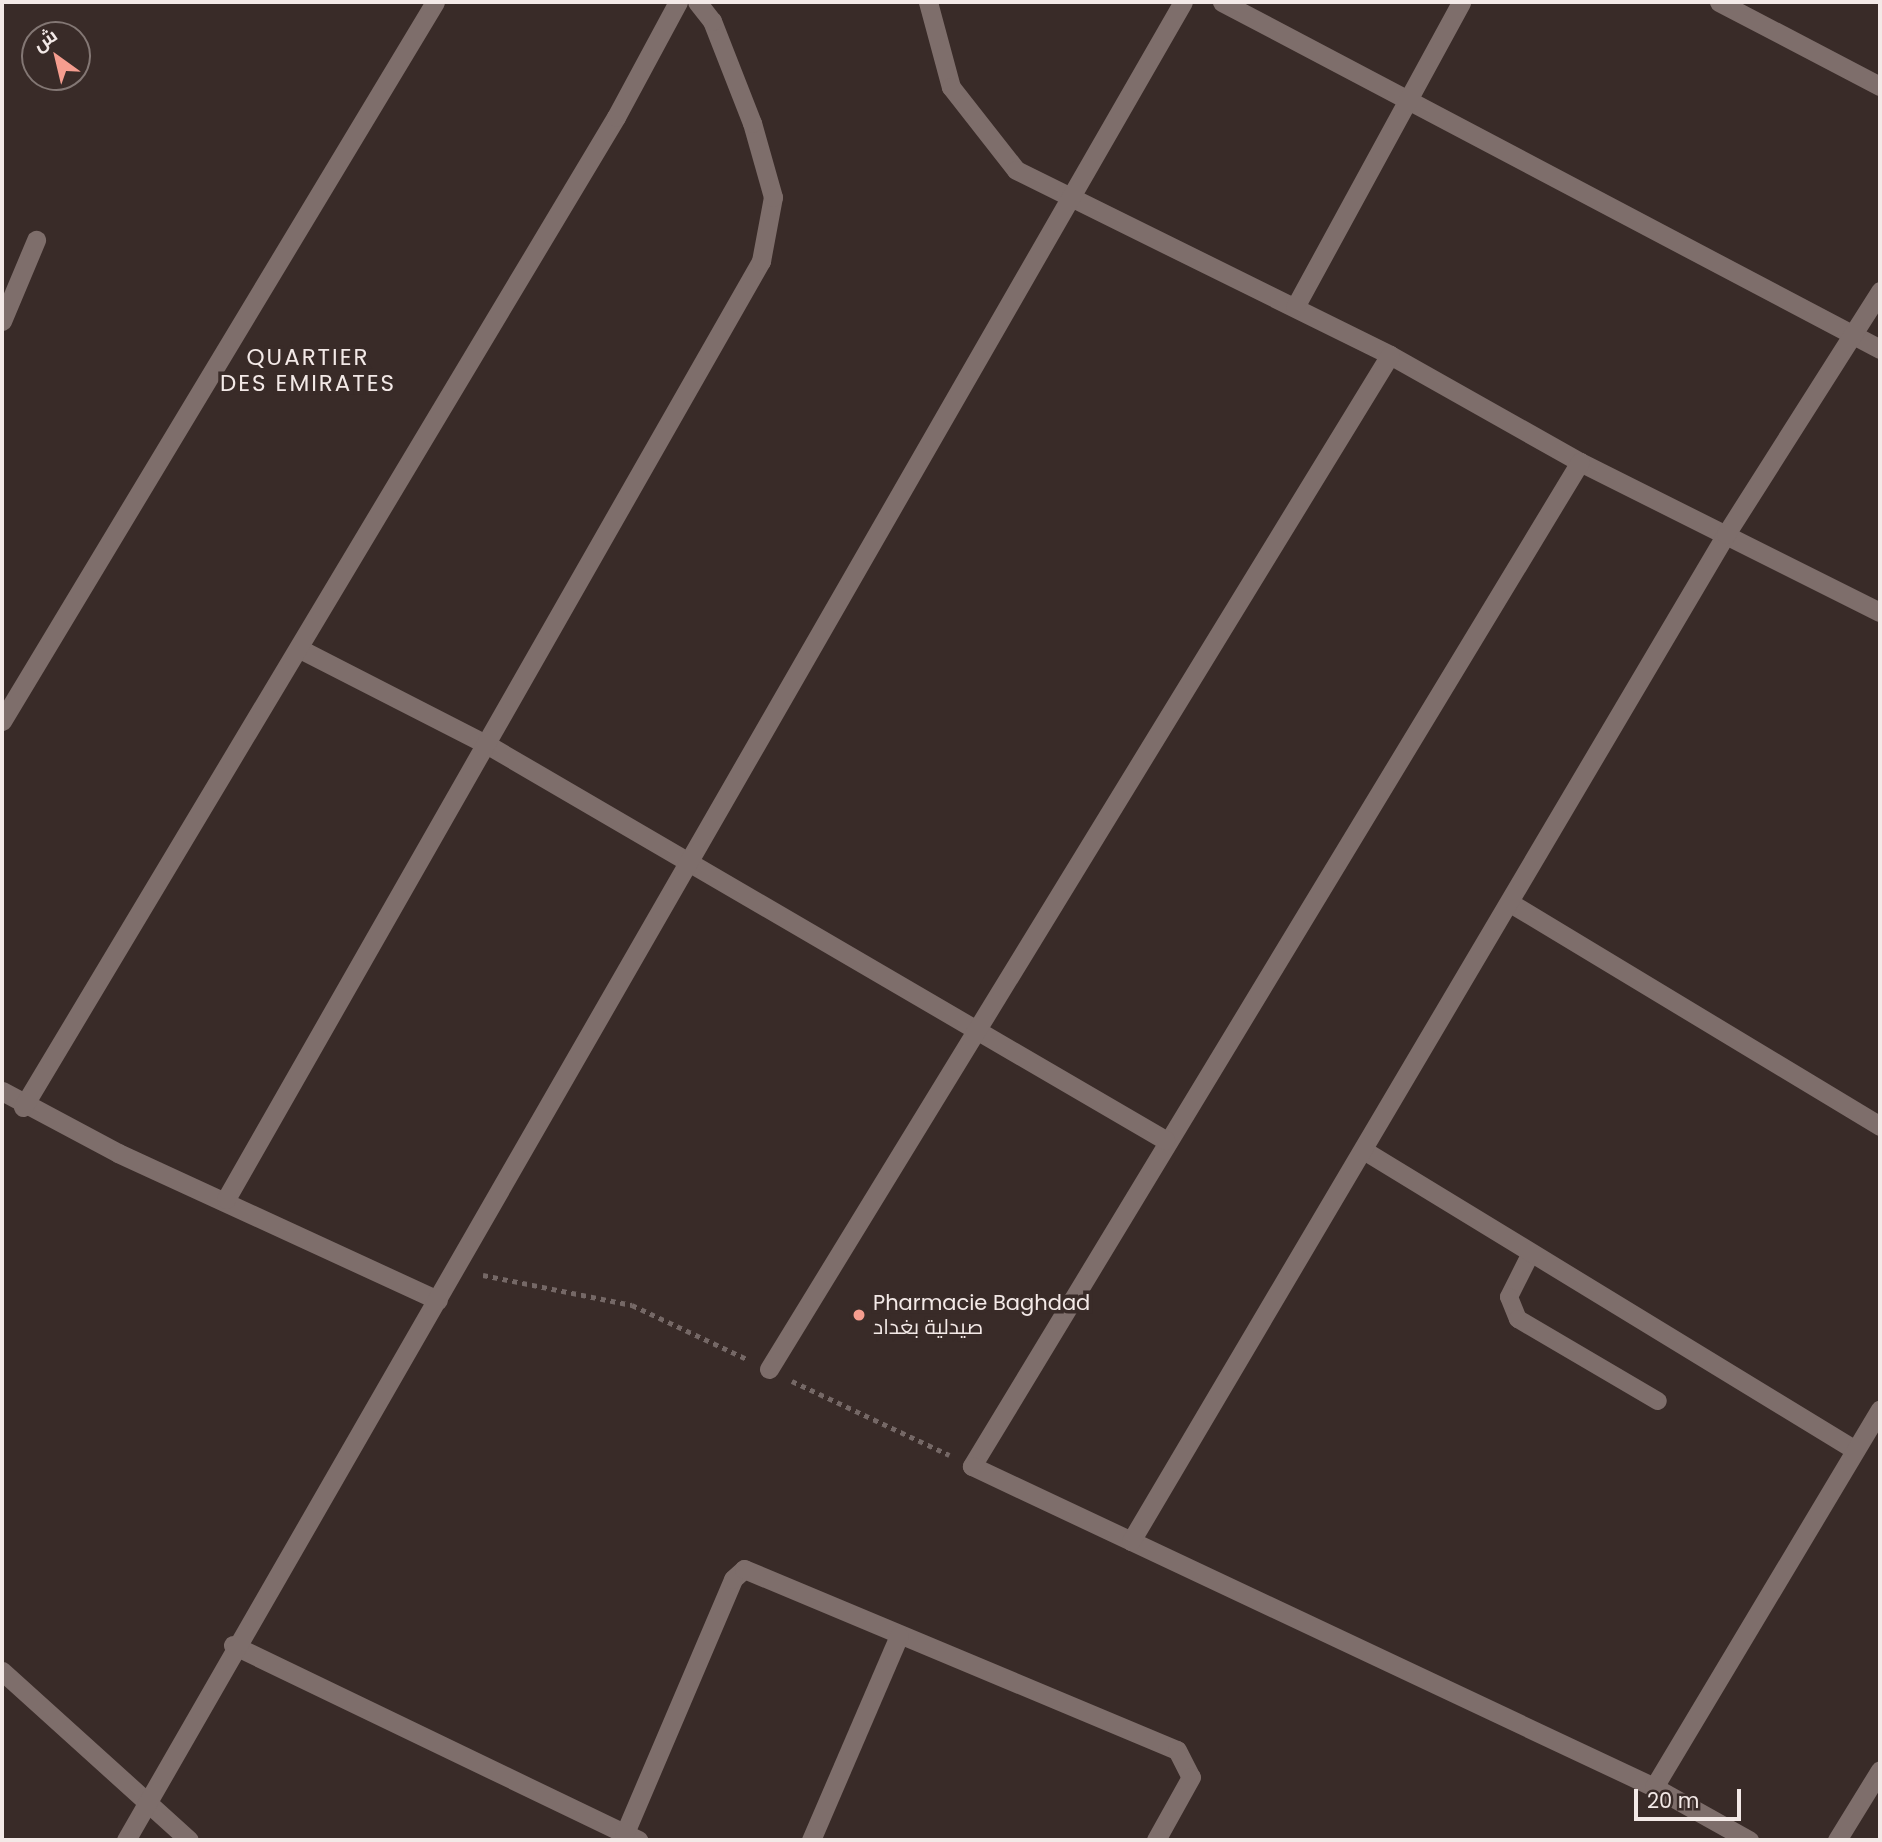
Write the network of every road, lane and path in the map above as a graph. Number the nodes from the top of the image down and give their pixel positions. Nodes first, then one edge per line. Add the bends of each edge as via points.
1 (435, 2) edge
2 (678, 2) edge
3 (697, 2) edge
4 (928, 2) edge
5 (1182, 2) edge
6 (1222, 2) edge
7 (1461, 2) edge
8 (1719, 2) edge
9 (1880, 86) edge
10 (1410, 102) junction
11 (1073, 195) junction
12 (36, 240) dead end
13 (1880, 291) edge
14 (1295, 307) junction
15 (2, 321) edge
16 (1854, 336) junction
17 (1880, 349) edge
18 (1390, 355) junction
19 (1580, 461) junction
20 (1726, 534) junction
21 (1880, 612) edge
22 (300, 649) junction
23 (2, 721) edge
24 (488, 745) junction
25 (689, 864) junction
26 (1512, 904) junction
27 (972, 1030) junction
28 (2, 1091) edge
29 (23, 1107) junction
30 (1880, 1126) edge
31 (1166, 1140) junction
32 (1365, 1151) junction
33 (226, 1199) junction
34 (1531, 1253) junction
35 (455, 1270) junction
36 (438, 1300) junction
37 (769, 1370) junction
38 (1658, 1401) dead end
39 (1880, 1410) edge
40 (1855, 1450) junction
41 (972, 1466) junction
42 (1131, 1541) junction
43 (899, 1636) junction
44 (233, 1645) junction
45 (2, 1671) edge
46 (1880, 1770) edge
47 (1654, 1787) junction
48 (148, 1803) junction
49 (632, 1838) edge
50 (126, 1840) edge
51 (189, 1840) edge
52 (811, 1840) edge
53 (1156, 1840) edge
54 (1749, 1840) edge
55 (1837, 1840) edge

1 - 23 street
2 - 22 street
3 - 24 street via 712,22 752,123 774,197 770,233 761,261
4 - 11 street via 938,57 970,118 1016,170
5 - 11 street
6 - 10 street
7 - 10 street
8 - 9 street
10 - 14 street
10 - 16 street
11 - 14 street
11 - 25 street
12 - 15 street
13 - 16 street
14 - 18 street
16 - 17 street
16 - 20 street
18 - 19 street
18 - 27 street
19 - 20 street
19 - 31 street
20 - 21 street
20 - 26 street
22 - 24 street
22 - 29 street
24 - 25 street
24 - 33 street
25 - 27 street
25 - 35 street
26 - 30 street
26 - 32 street
27 - 31 street
27 - 37 street
28 - 29 street
29 - 33 street
31 - 41 street
32 - 34 street
32 - 42 street
33 - 36 street
34 - 38 lane via 1509,1297 1518,1319
34 - 40 street
35 - 36 street
35 - 37 path via 632,1305
36 - 44 street
37 - 41 path
39 - 40 street
40 - 47 street
41 - 42 street
42 - 47 street
43 - 49 street via 744,1569 733,1579
43 - 52 street
43 - 53 street via 1177,1750 1191,1777
44 - 48 street
44 - 49 street
45 - 48 street
46 - 55 street
47 - 54 street
48 - 50 street
48 - 51 street

